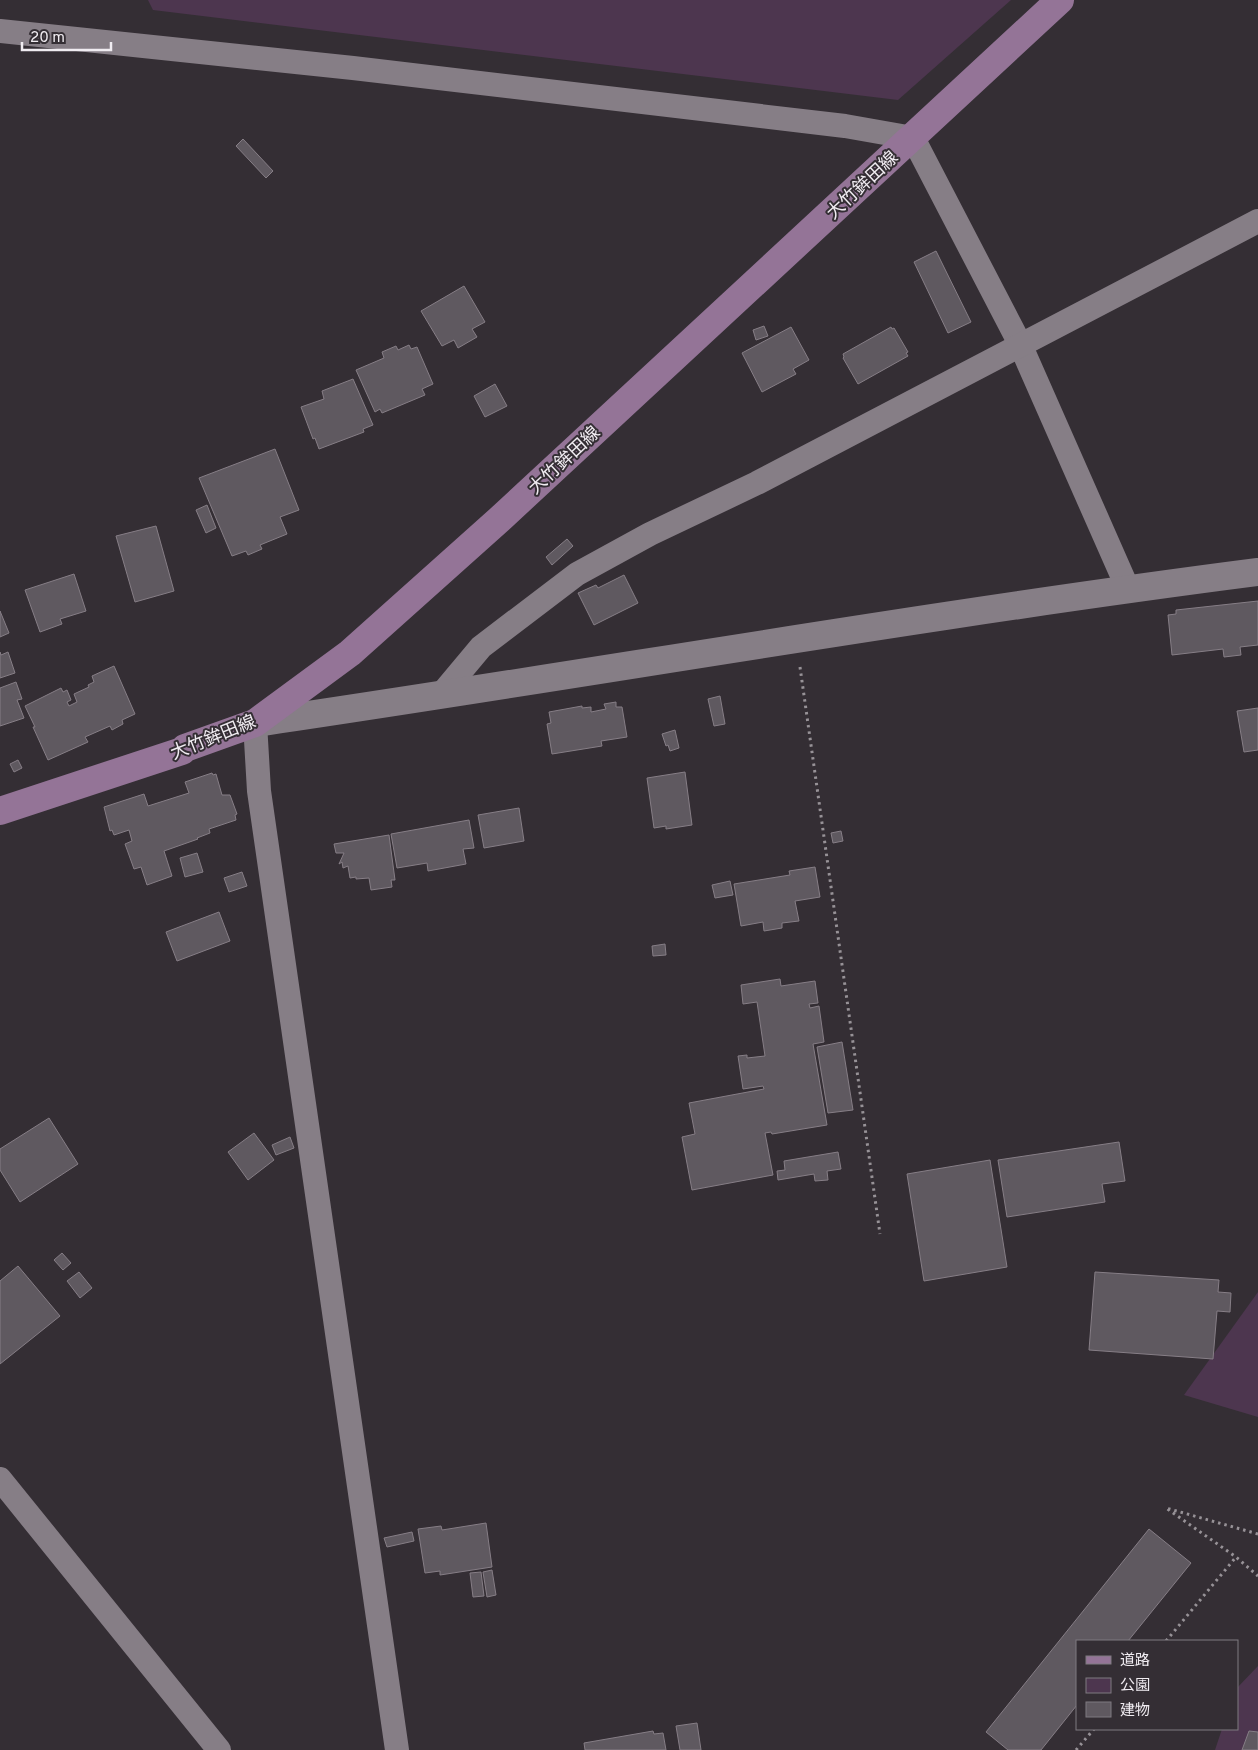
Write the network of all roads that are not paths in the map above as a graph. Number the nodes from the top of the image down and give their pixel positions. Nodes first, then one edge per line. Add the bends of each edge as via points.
1 (1060, 0) edge
2 (0, 31) edge
3 (913, 138) junction
4 (1258, 221) edge
5 (1020, 344) junction
6 (1258, 572) edge
7 (1128, 588) junction
8 (440, 696) junction
9 (255, 723) junction
10 (0, 811) edge
11 (0, 1479) edge
12 (219, 1750) edge
13 (398, 1750) edge

1 - 3 main road, 大竹鉾田線
2 - 3 street via 363,69 845,126
3 - 5 street
3 - 9 main road, 大竹鉾田線 via 502,518 350,653
4 - 5 street
5 - 7 street
5 - 8 street via 577,574 480,647
6 - 7 street
7 - 8 street
8 - 9 street
9 - 10 main road, 大竹鉾田線 via 182,751
9 - 13 street via 259,791
11 - 12 street

